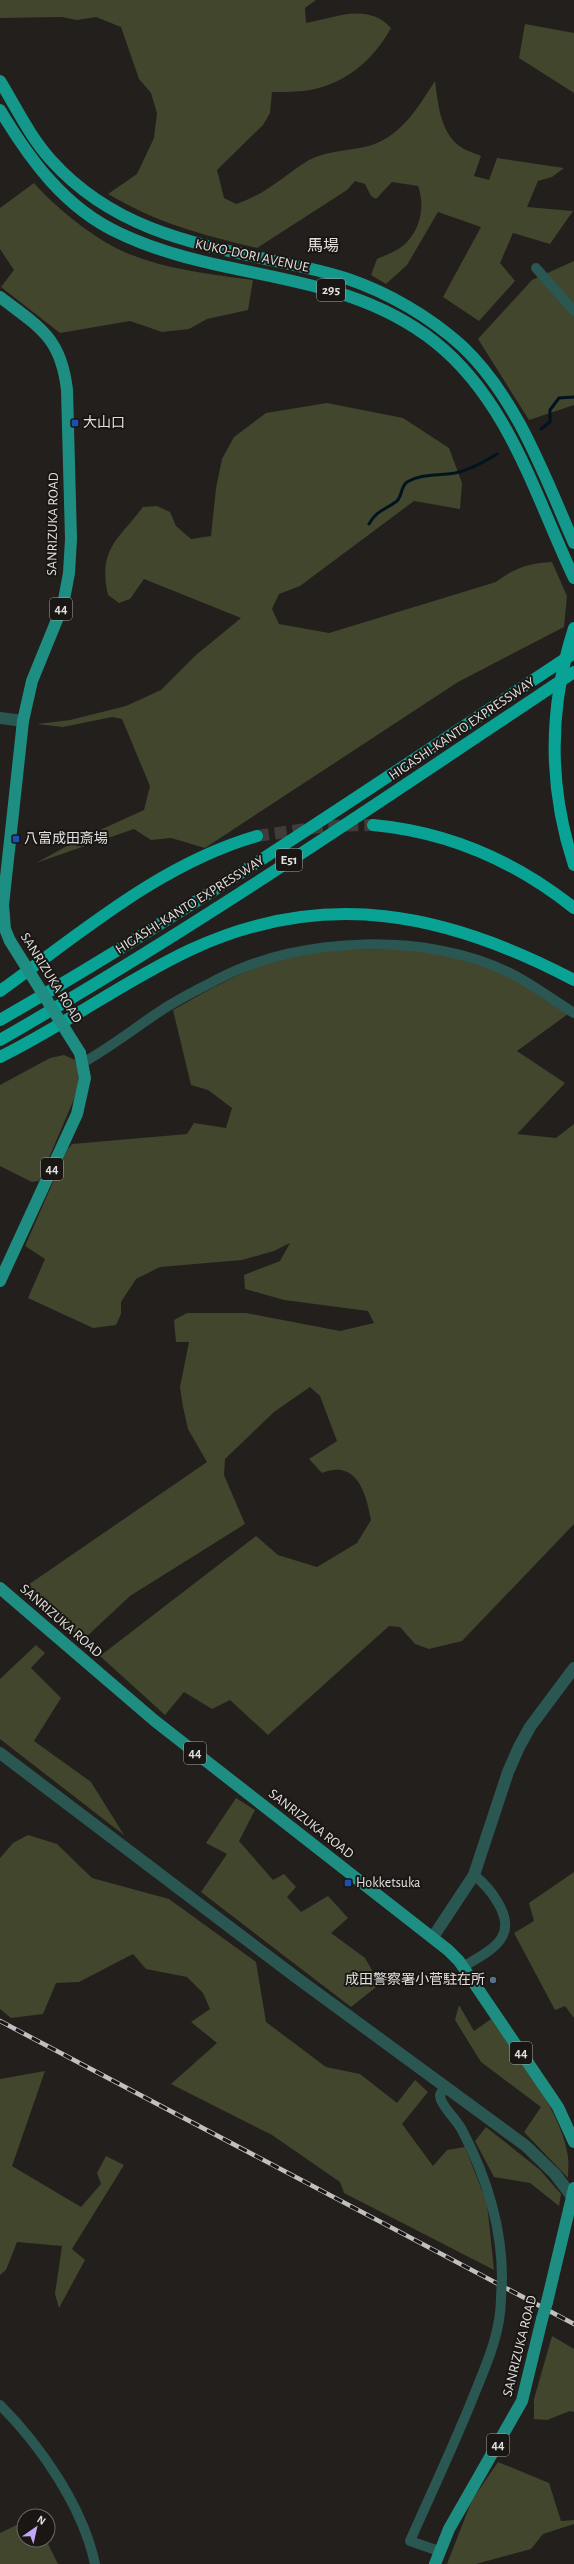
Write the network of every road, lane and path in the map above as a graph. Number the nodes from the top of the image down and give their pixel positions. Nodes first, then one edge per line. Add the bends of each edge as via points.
1 (0, 81) edge
2 (0, 110) edge
3 (536, 268) dead end
4 (0, 297) edge
5 (574, 311) edge
6 (574, 543) edge
7 (574, 578) edge
8 (574, 628) edge
9 (574, 654) edge
10 (574, 672) edge
11 (0, 718) edge
12 (23, 721) junction
13 (373, 825) tunnel mouth
14 (257, 836) tunnel mouth
15 (574, 866) edge
16 (574, 908) edge
17 (574, 980) edge
18 (0, 991) edge
19 (574, 1013) edge
20 (0, 1020) edge
21 (0, 1040) edge
22 (0, 1057) edge
23 (82, 1057) junction
24 (0, 1281) edge
25 (0, 1588) edge
26 (574, 1668) edge
27 (0, 1753) edge
28 (474, 1875) junction
29 (433, 1937) junction
30 (463, 1967) junction
31 (445, 2086) junction
32 (574, 2142) edge
33 (574, 2188) edge
34 (572, 2204) edge
35 (0, 2405) edge
36 (439, 2551) junction
37 (96, 2564) edge
38 (435, 2564) edge

1 - 6 highway, KUKO-DORI AVENUE / 295 via 50,160 88,194 123,217 183,240 346,278 398,301 440,329 462,347 498,389 535,454
2 - 7 highway, KUKO-DORI AVENUE / 295 via 47,178 77,206 118,233 184,258 311,284 352,296 392,314 434,342 470,376 498,416 530,478
3 - 5 street
4 - 12 main road, SANRIZUKA ROAD / 44 via 41,329 52,341 64,367 67,390 71,539 69,573 62,605 32,681
8 - 15 highway, bridge via 558,692 554,744 561,816
9 - 20 highway, HIGASHI-KANTO EXPRESSWAY / E51 via 327,817 140,936
10 - 21 highway, HIGASHI-KANTO EXPRESSWAY / E51 via 384,800 95,983
11 - 12 street
12 - 23 main road, SANRIZUKA ROAD / 44, bridge via 3,904 5,929
13 - 16 highway via 417,831 459,842 525,873
14 - 18 highway via 227,845 169,873
17 - 22 highway via 512,950 449,928 371,914 315,914 260,924 189,950
19 - 23 street via 510,973 454,953 422,947 388,945 307,948 263,960 222,977
23 - 24 main road, 44 via 85,1078 77,1114
25 - 29 main road, SANRIZUKA ROAD / 44 via 155,1721
26 - 28 street via 530,1727 519,1747 508,1772
27 - 31 street via 297,1978
28 - 29 street
28 - 30 street via 490,1889 505,1922 504,1932 497,1943
29 - 30 main road, SANRIZUKA ROAD / 44
30 - 32 main road, SANRIZUKA ROAD / 44 via 558,2107
31 - 34 street via 526,2146 555,2174
31 - 36 street, bridge via 440,2095 441,2100 461,2128 486,2183 500,2240 502,2278 501,2312 486,2366 410,2542
33 - 34 main road, SANRIZUKA ROAD / 44, bridge
34 - 36 main road, SANRIZUKA ROAD / 44, bridge via 522,2401 448,2529
35 - 37 street via 52,2471 74,2507
36 - 38 main road, SANRIZUKA ROAD / 44

